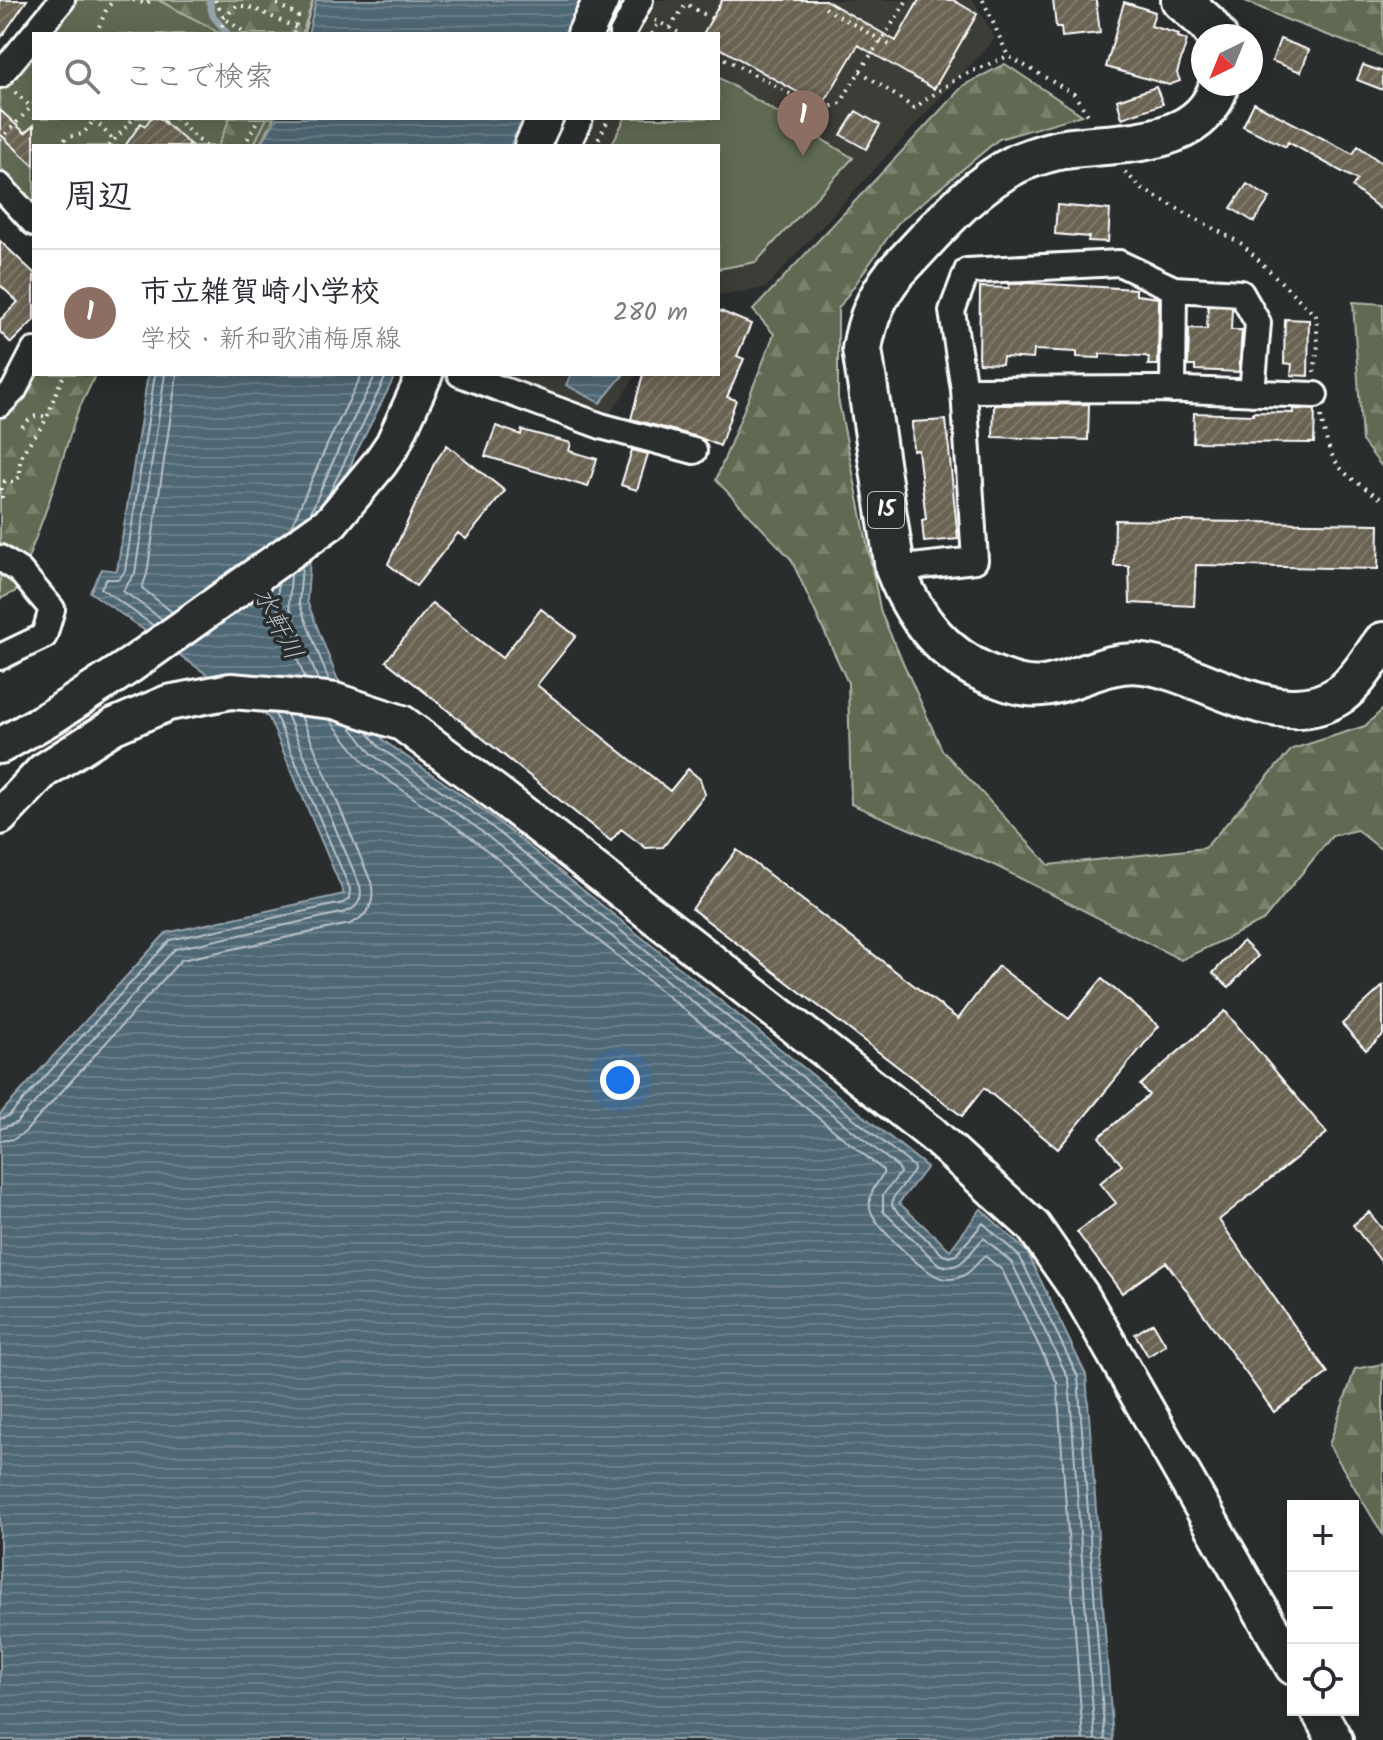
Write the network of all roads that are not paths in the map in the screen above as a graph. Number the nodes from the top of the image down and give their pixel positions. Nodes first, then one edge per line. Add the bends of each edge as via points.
1 (62, 0) edge
2 (601, 0) edge
3 (1181, 0) edge
4 (641, 13) edge
5 (1208, 24) edge
6 (41, 32) edge
7 (586, 32) edge
8 (624, 32) edge
9 (32, 45) edge
10 (7, 82) edge
11 (1213, 96) edge
12 (544, 120) edge
13 (579, 120) edge
14 (533, 144) edge
15 (568, 144) edge
16 (0, 186) edge
17 (32, 221) edge
18 (1174, 289) junction
19 (32, 355) edge
20 (424, 376) edge
21 (465, 376) edge
22 (964, 390) junction
23 (1173, 390) junction
24 (1252, 393) junction
25 (1315, 395) dead end
26 (0, 404) edge
27 (694, 451) dead end
28 (0, 558) edge
29 (895, 569) junction
30 (1383, 642) edge
31 (0, 657) edge
32 (0, 746) edge
33 (0, 817) edge
34 (1287, 1656) edge
35 (1321, 1716) edge
36 (1335, 1740) edge

1 - 6 street
2 - 7 street
3 - 5 main road
4 - 8 street
9 - 10 street
11 - 29 main road, 15 via 1184,128 1168,136 1040,155 989,179 895,273 873,305 862,349
12 - 14 street
13 - 15 street
16 - 17 street
18 - 22 street via 1119,263 967,271 952,311
18 - 23 street
18 - 24 street via 1241,293 1258,323
19 - 26 street via 14,390
20 - 32 street via 393,444 331,522 131,665
21 - 27 street via 601,426
22 - 23 street
22 - 29 street via 975,560
23 - 24 street
24 - 25 street
28 - 31 street via 20,571 52,609 44,636
29 - 30 main road, 15 via 920,621 939,643 965,664 1020,686 1042,686 1114,664 1141,663 1177,670 1250,702 1301,707 1323,704 1344,692
33 - 34 street via 43,771 114,726 168,703 231,691 281,695 335,701 402,723 931,1133 1033,1226 1081,1295
35 - 36 street

